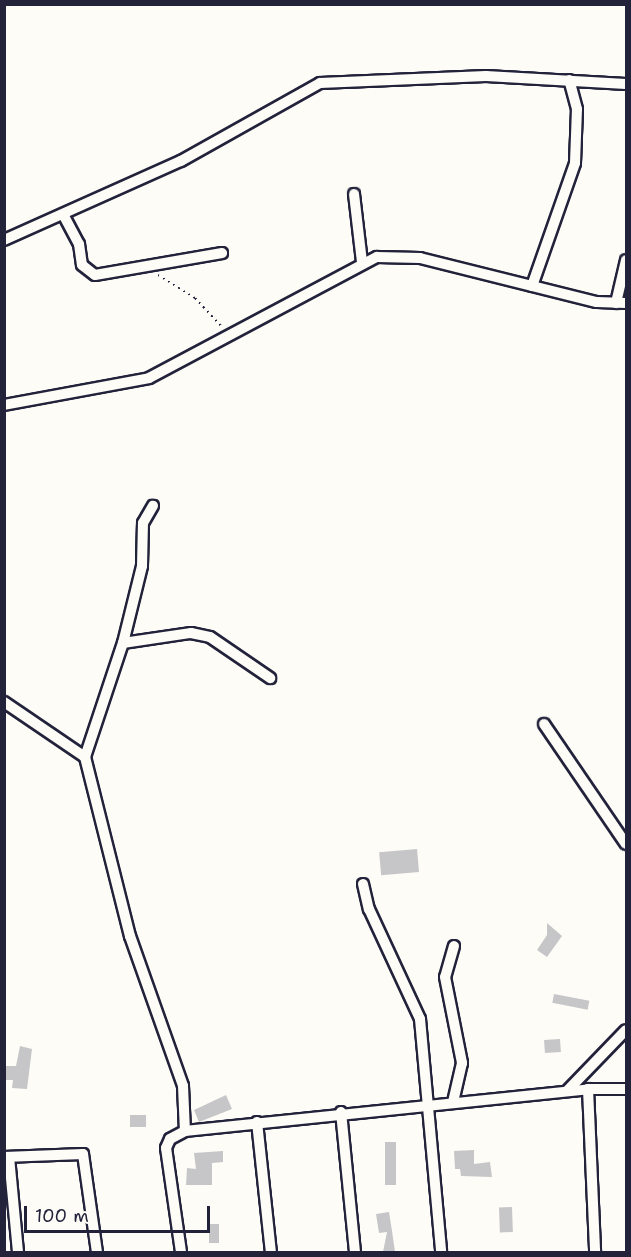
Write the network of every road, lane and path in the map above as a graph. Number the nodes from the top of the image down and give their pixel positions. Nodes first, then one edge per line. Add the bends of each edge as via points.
1 (568, 80) junction
2 (627, 84) edge
3 (354, 194) dead end
4 (63, 216) junction
5 (4, 240) edge
6 (222, 253) dead end
7 (627, 260) edge
8 (362, 262) junction
9 (152, 267) junction
10 (532, 286) junction
11 (621, 303) edge
12 (236, 333) junction
13 (4, 405) edge
14 (153, 506) dead end
15 (123, 643) junction
16 (270, 678) dead end
17 (4, 702) edge
18 (544, 724) dead end
19 (85, 758) junction
20 (627, 844) edge
21 (363, 884) dead end
22 (454, 946) dead end
23 (627, 1030) edge
24 (588, 1089) junction
25 (627, 1089) edge
26 (568, 1090) junction
27 (454, 1099) junction
28 (424, 1103) junction
29 (341, 1112) junction
30 (257, 1122) junction
31 (185, 1131) junction
32 (7, 1157) edge
33 (18, 1252) edge
34 (97, 1252) edge
35 (181, 1252) edge
36 (271, 1252) edge
37 (355, 1252) edge
38 (441, 1252) edge
39 (595, 1252) edge

1 - 2 street
1 - 4 street via 486,76 320,83 181,161
1 - 10 street via 577,109 575,163
3 - 8 street
4 - 5 street
4 - 9 street via 86,271
6 - 9 street
7 - 11 street
8 - 10 street via 420,258
8 - 12 street
9 - 12 path via 167,285 195,298 219,325
10 - 11 street
12 - 13 street via 149,378
14 - 15 street via 143,523 142,566
15 - 16 street via 191,633 210,637
15 - 19 street
17 - 19 street
18 - 20 street
19 - 31 street via 130,936 183,1086
21 - 28 street via 369,909 420,1019
22 - 27 street via 445,977 462,1063
23 - 26 street
24 - 25 street
24 - 26 street
24 - 39 street
26 - 27 street
27 - 28 street
28 - 29 street
28 - 38 street
29 - 30 street
29 - 37 street
30 - 31 street
30 - 36 street
31 - 35 street via 170,1139 166,1148
32 - 33 street
32 - 34 street via 82,1154

